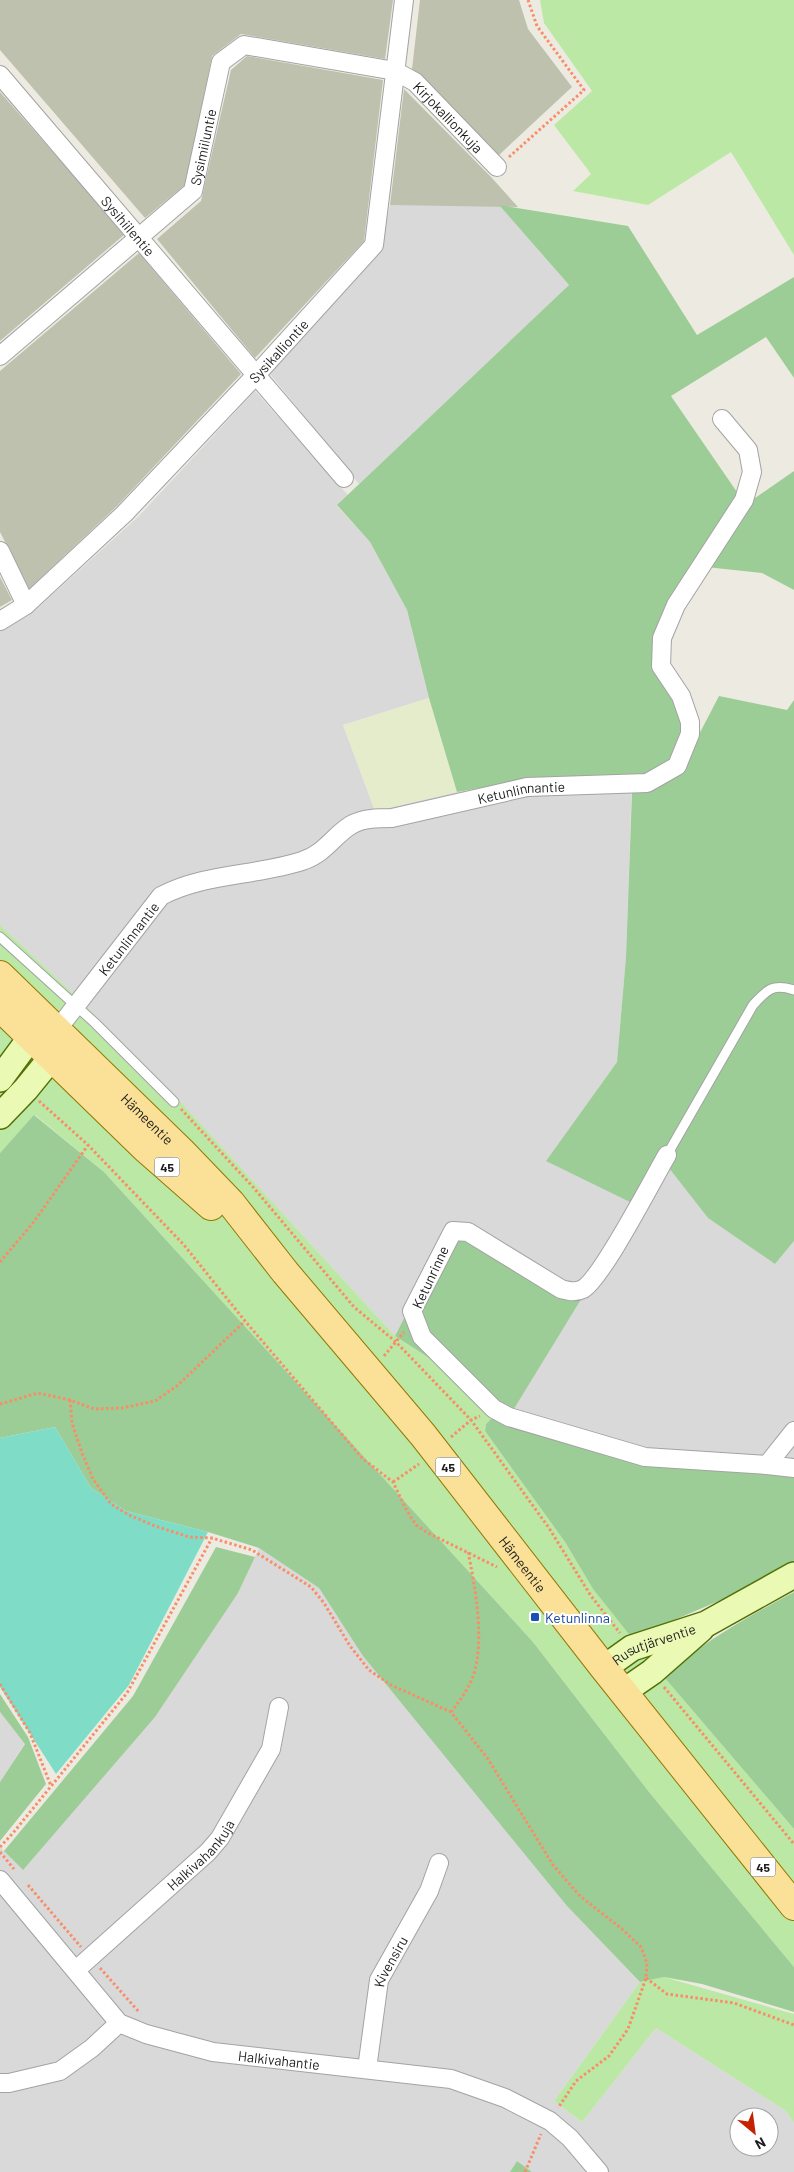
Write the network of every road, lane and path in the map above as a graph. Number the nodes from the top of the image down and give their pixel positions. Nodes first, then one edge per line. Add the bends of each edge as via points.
1 (404, 0) edge
2 (528, 0) edge
3 (395, 71) junction
4 (0, 75) edge
5 (498, 167) joint
6 (140, 237) junction
7 (0, 356) edge
8 (256, 375) junction
9 (722, 419) dead end
10 (344, 478) dead end
11 (0, 551) edge
12 (26, 605) junction
13 (0, 621) edge
14 (0, 937) edge
15 (0, 975) edge
16 (794, 990) edge
17 (0, 1007) edge
18 (75, 1007) junction
19 (57, 1030) junction
20 (31, 1037) junction
21 (52, 1057) junction
22 (0, 1079) edge
23 (26, 1089) junction
24 (174, 1102) joint
25 (0, 1116) edge
26 (88, 1145) junction
27 (668, 1155) joint
28 (0, 1262) edge
29 (285, 1272) junction
30 (415, 1318) junction
31 (245, 1321) junction
32 (396, 1342) junction
33 (382, 1358) dead end
34 (70, 1400) junction
35 (0, 1404) edge
36 (494, 1409) junction
37 (471, 1420) junction
38 (794, 1431) edge
39 (446, 1441) dead end
40 (422, 1462) dead end
41 (767, 1465) junction
42 (794, 1468) edge
43 (393, 1482) junction
44 (212, 1538) junction
45 (468, 1551) junction
46 (500, 1568) dead end
47 (794, 1575) edge
48 (706, 1624) junction
49 (632, 1648) junction
50 (604, 1668) junction
51 (652, 1672) junction
52 (0, 1684) edge
53 (623, 1692) junction
54 (279, 1707) dead end
55 (451, 1712) junction
56 (51, 1787) junction
57 (794, 1844) edge
58 (0, 1847) edge
59 (0, 1852) edge
60 (439, 1863) dead end
61 (19, 1874) dead end
62 (0, 1880) edge
63 (25, 1882) dead end
64 (794, 1906) edge
65 (87, 1949) junction
66 (76, 1970) junction
67 (646, 1978) junction
68 (123, 1996) junction
69 (144, 2015) dead end
70 (113, 2016) junction
71 (794, 2025) edge
72 (367, 2069) junction
73 (0, 2083) edge
74 (550, 2104) dead end
75 (558, 2108) junction
76 (564, 2114) dead end
77 (543, 2131) dead end
78 (525, 2172) edge
79 (599, 2172) edge

1 - 3 street, Sysikalliontie
2 - 5 path via 537,26 584,90
3 - 5 street, Kirjokallionkuja via 415,82
3 - 6 street, Sysimiiluntie via 244,45 221,62 193,191
3 - 8 street, Sysikalliontie via 374,245
4 - 6 street, Sysihiilentie
6 - 7 street, Sysimiiluntie
6 - 8 street, Sysihiilentie
8 - 10 street, Sysihiilentie
8 - 12 street, Sysikalliontie via 124,514
9 - 18 street, Ketunlinnantie via 748,450 752,472 744,500 676,605 662,638 661,666 681,696 690,722 690,734 678,766 647,783 527,787 392,818 375,818 351,825 325,849 302,860 176,889 161,896
11 - 12 street
12 - 13 street, Sysikalliontie
14 - 18 lane
15 - 19 main road, Hämeentie / 45
16 - 27 lane via 782,986 768,990 753,1006
17 - 20 main road, Hämeentie / 45
18 - 19 street, Ketunlinnantie
18 - 24 lane via 133,1059
19 - 20 main road
19 - 21 main road
19 - 29 main road, Hämeentie / 45 via 231,1203
20 - 21 main road, Hämeentie / 45
20 - 22 main road
21 - 23 main road
21 - 29 main road, Hämeentie / 45 via 146,1148
23 - 25 main road
23 - 26 path
24 - 32 path via 253,1187 354,1307
26 - 28 path via 33,1223
26 - 31 path via 184,1245
27 - 30 street, Ketunrinne via 601,1270 585,1288 575,1292 561,1289 468,1232 453,1231 412,1312
29 - 50 main road, Hämeentie / 45 via 423,1435
30 - 32 path
30 - 36 street, Ketunrinne via 422,1336
31 - 34 path via 178,1385 155,1401 122,1408 94,1409
31 - 43 path via 363,1459
32 - 33 path
32 - 37 path
34 - 35 path via 38,1393
34 - 44 path via 72,1423 82,1453 93,1479 111,1504 155,1526 189,1537
36 - 37 path
36 - 41 street, Ketunrinne via 517,1419 645,1457
37 - 39 path
37 - 49 path via 549,1528 591,1596
38 - 41 street
40 - 43 path
41 - 42 street, Ketunrinne
43 - 45 path via 416,1525
44 - 55 path via 252,1550 312,1587 369,1670
44 - 56 path via 127,1693
45 - 46 path
45 - 55 path via 477,1596 478,1650 472,1678
47 - 48 main road, Rusutjärventie
48 - 49 main road, Rusutjärventie
48 - 51 main road, Rusutjärventie
49 - 50 main road, Rusutjärventie
50 - 53 main road, Hämeentie / 45
51 - 53 main road, Rusutjärventie
51 - 57 path
52 - 56 path via 30,1733
53 - 64 main road, Hämeentie / 45
54 - 65 street, Halkivahankuja via 271,1749 220,1838 208,1852
55 - 67 path via 488,1759 553,1865 580,1896 622,1928 640,1947 647,1963
56 - 58 path
59 - 61 path
60 - 72 street, Kivensiru via 429,1891 379,1980
62 - 66 street, Halkivahantie
63 - 65 path
65 - 66 street, Halkivahankuja
65 - 68 path
66 - 70 street, Halkivahantie
67 - 71 path via 667,1994 734,2003
67 - 75 path via 628,2029 609,2056 576,2081
68 - 69 path
68 - 70 path
70 - 72 street, Halkivahantie via 146,2034 213,2052
70 - 73 street via 92,2048 60,2071
72 - 79 street, Halkivahantie via 451,2079 505,2098 550,2121 570,2138
74 - 75 path
75 - 76 path
77 - 78 path

